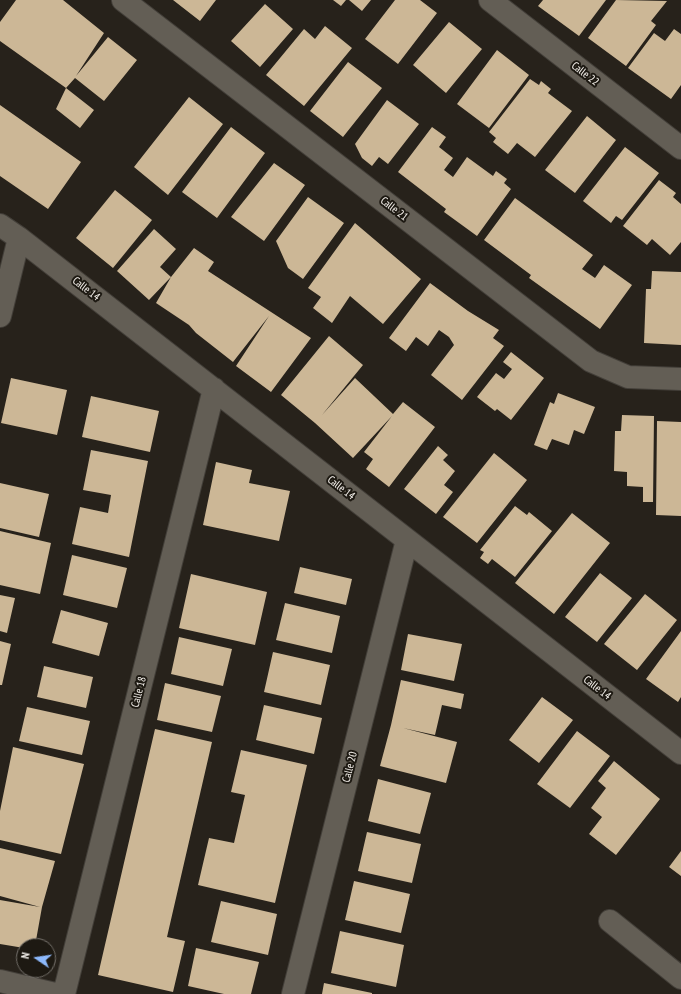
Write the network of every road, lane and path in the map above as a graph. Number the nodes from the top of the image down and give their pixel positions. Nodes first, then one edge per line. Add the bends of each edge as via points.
1 (124, 0) edge
2 (490, 0) edge
3 (681, 148) edge
4 (0, 225) edge
5 (19, 238) junction
6 (0, 316) edge
7 (681, 379) edge
8 (214, 390) junction
9 (408, 540) junction
10 (681, 753) edge
11 (610, 921) dead end
12 (681, 978) edge
13 (0, 981) edge
14 (54, 994) edge
15 (64, 994) edge
16 (293, 994) edge

1 - 7 street, Calle 21 via 591,361 628,377
2 - 3 street, Calle 22
4 - 5 street, Calle 14
5 - 6 street
5 - 8 street, Calle 14
8 - 9 street, Calle 14
8 - 15 street, Calle 18
9 - 10 street, Calle 14
9 - 16 street, Calle 20
11 - 12 street
13 - 14 street

